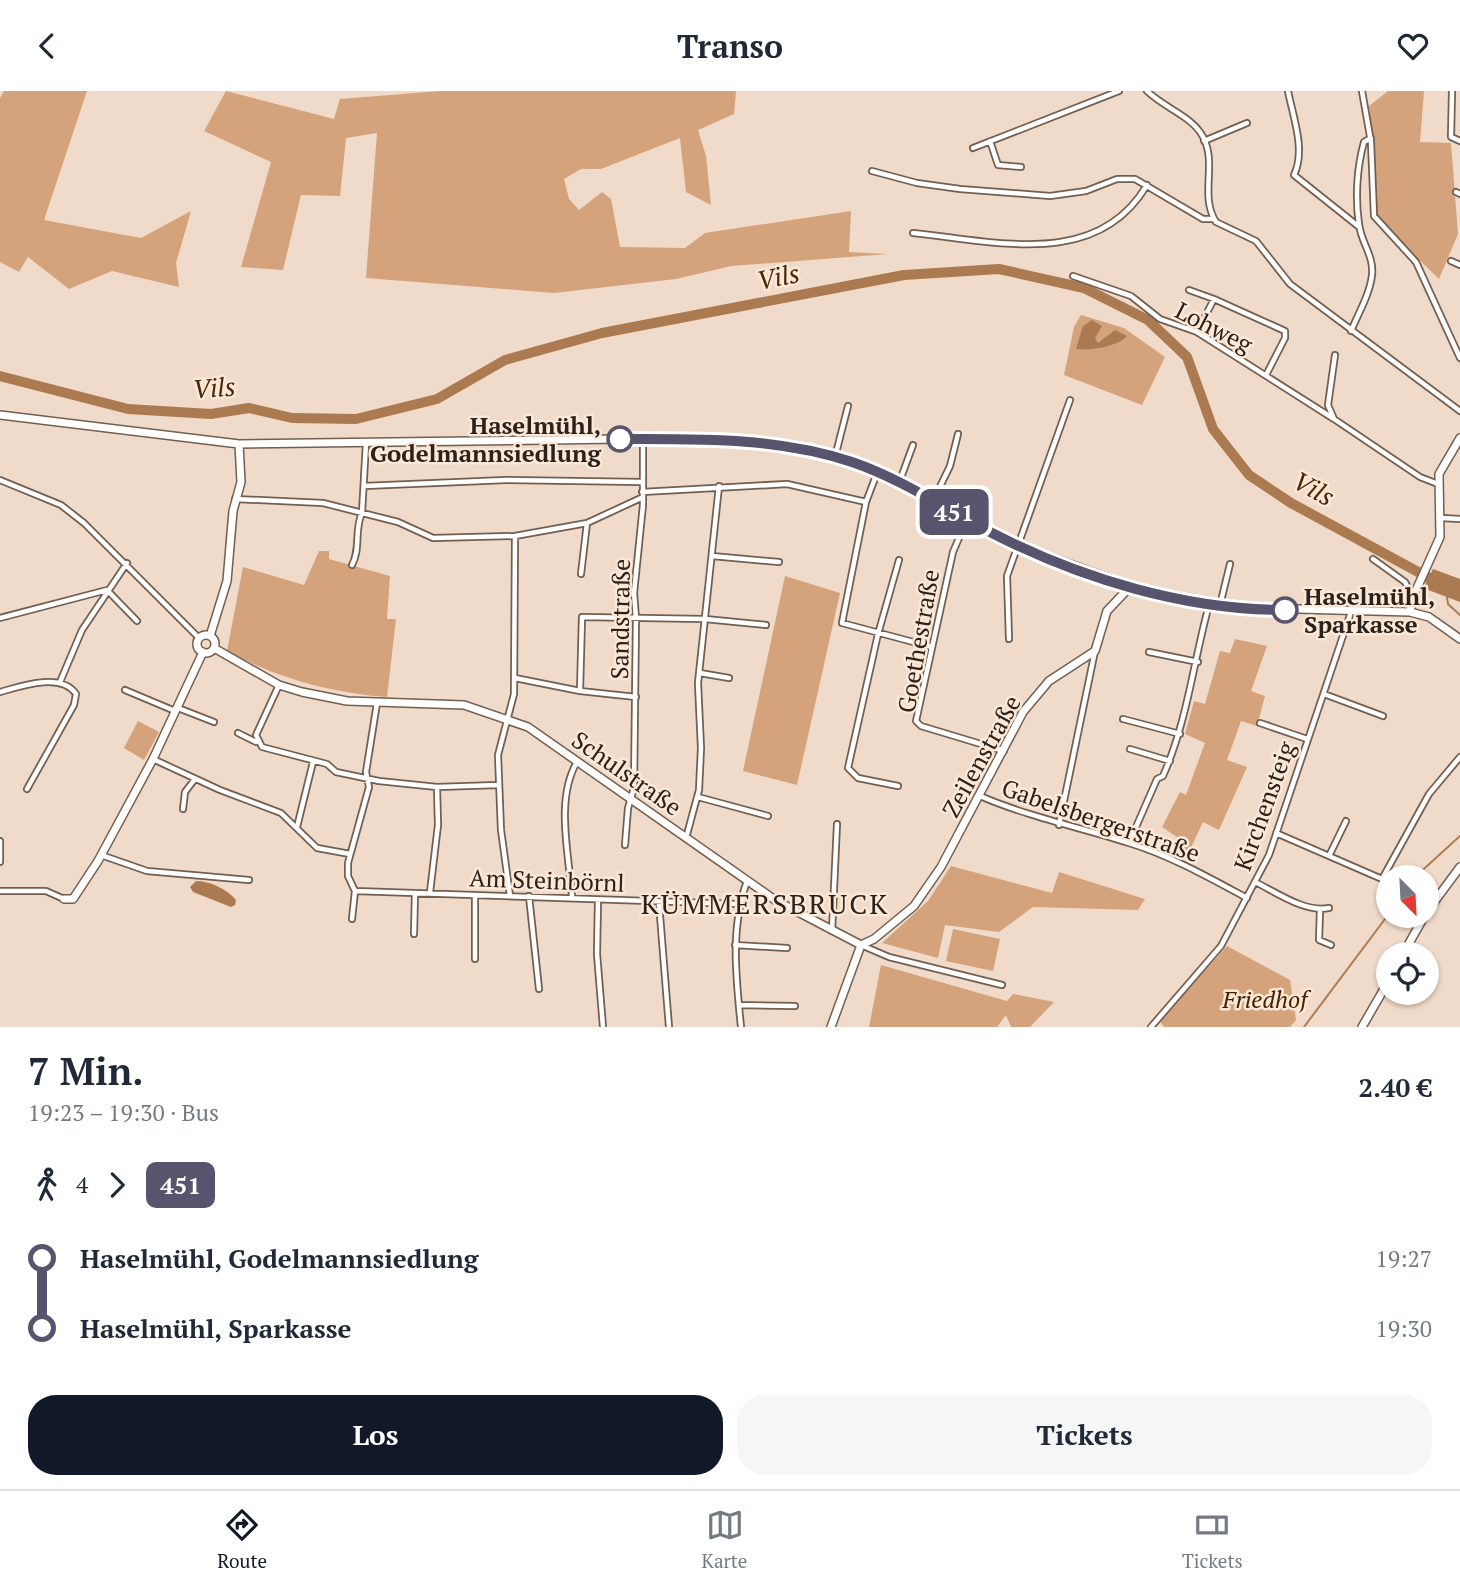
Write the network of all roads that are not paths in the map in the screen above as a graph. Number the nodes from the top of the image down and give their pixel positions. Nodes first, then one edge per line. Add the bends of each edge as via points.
1 (1119, 91) edge
2 (1147, 91) edge
3 (1288, 91) edge
4 (1362, 91) edge
5 (1452, 91) edge
6 (1247, 123) dead end
7 (1371, 138) junction
8 (990, 141) junction
9 (1204, 141) junction
10 (1460, 141) edge
11 (973, 148) dead end
12 (1021, 167) dead end
13 (872, 171) dead end
14 (1147, 185) junction
15 (1214, 219) junction
16 (1359, 226) junction
17 (913, 233) dead end
18 (1451, 261) dead end
19 (1460, 265) edge
20 (1073, 276) dead end
21 (1189, 290) dead end
22 (1214, 299) junction
23 (1351, 331) junction
24 (1197, 332) junction
25 (1335, 355) dead end
26 (1460, 358) edge
27 (1266, 375) junction
28 (1070, 400) dead end
29 (848, 406) dead end
30 (1460, 411) edge
31 (0, 415) edge
32 (1334, 419) junction
33 (958, 434) dead end
34 (643, 439) junction
35 (1459, 442) edge
36 (366, 443) junction
37 (239, 444) junction
38 (913, 445) dead end
39 (835, 457) junction
40 (878, 472) junction
41 (0, 480) edge
42 (642, 482) junction
43 (899, 483) junction
44 (1438, 484) junction
45 (364, 486) junction
46 (719, 486) junction
47 (641, 495) junction
48 (235, 499) junction
49 (933, 501) junction
50 (866, 502) junction
51 (362, 513) junction
52 (1441, 518) junction
53 (967, 519) junction
54 (1460, 519) edge
55 (587, 523) junction
56 (515, 536) junction
57 (1020, 546) junction
58 (712, 557) junction
59 (1373, 559) dead end
60 (900, 560) dead end
61 (779, 562) dead end
62 (127, 563) junction
63 (1230, 564) dead end
64 (352, 565) dead end
65 (581, 575) dead end
66 (1127, 585) junction
67 (107, 590) junction
68 (1414, 594) junction
69 (1209, 605) junction
70 (1220, 606) junction
71 (1351, 611) junction
72 (1410, 612) junction
73 (0, 618) edge
74 (636, 618) junction
75 (705, 619) junction
76 (137, 621) dead end
77 (766, 625) dead end
78 (878, 634) junction
79 (210, 636) junction
80 (200, 638) junction
81 (1009, 639) dead end
82 (1460, 639) edge
83 (932, 647) junction
84 (214, 648) junction
85 (1095, 651) junction
86 (203, 652) junction
87 (1149, 652) dead end
88 (1198, 662) junction
89 (700, 673) junction
90 (515, 678) junction
91 (729, 678) dead end
92 (60, 682) junction
93 (279, 685) junction
94 (125, 690) dead end
95 (580, 691) junction
96 (0, 692) edge
97 (1324, 694) junction
98 (635, 697) junction
99 (377, 703) junction
100 (177, 710) junction
101 (1383, 716) dead end
102 (506, 718) junction
103 (1123, 719) dead end
104 (214, 722) dead end
105 (1261, 723) dead end
106 (238, 733) dead end
107 (1180, 734) junction
108 (1307, 739) junction
109 (257, 742) junction
110 (1130, 749) dead end
111 (1004, 751) junction
112 (1460, 757) edge
113 (153, 759) junction
114 (1170, 761) junction
115 (313, 762) junction
116 (577, 762) junction
117 (195, 779) junction
118 (368, 779) junction
119 (498, 785) junction
120 (898, 786) dead end
121 (437, 787) junction
122 (27, 789) dead end
123 (980, 796) junction
124 (698, 797) junction
125 (631, 800) junction
126 (183, 809) dead end
127 (768, 816) dead end
128 (1346, 821) dead end
129 (837, 824) dead end
130 (1059, 825) junction
131 (297, 827) junction
132 (1276, 833) junction
133 (687, 838) junction
134 (0, 841) edge
135 (1129, 843) junction
136 (625, 845) dead end
137 (351, 853) junction
138 (101, 855) junction
139 (1329, 856) junction
140 (0, 862) edge
141 (1460, 867) edge
142 (249, 880) dead end
143 (747, 880) junction
144 (1255, 882) junction
145 (0, 891) edge
146 (355, 891) junction
147 (415, 892) junction
148 (430, 893) junction
149 (475, 895) junction
150 (510, 896) junction
151 (529, 896) junction
152 (572, 896) junction
153 (1439, 896) edge
154 (1247, 898) junction
155 (64, 899) joint
156 (598, 900) junction
157 (659, 903) junction
158 (738, 904) junction
159 (1329, 908) dead end
160 (1320, 910) junction
161 (352, 919) dead end
162 (832, 932) junction
163 (414, 934) dead end
164 (735, 945) junction
165 (861, 945) junction
166 (1331, 945) dead end
167 (787, 948) dead end
168 (475, 959) dead end
169 (1002, 985) dead end
170 (539, 989) dead end
171 (1376, 1003) edge
172 (738, 1005) junction
173 (795, 1006) dead end
174 (603, 1027) edge
175 (669, 1027) edge
176 (741, 1027) edge
177 (831, 1027) edge
178 (1151, 1027) edge
179 (1362, 1027) edge

1 - 8 street
2 - 9 street via 1195,126
3 - 16 street via 1298,139 1294,175
4 - 7 street
5 - 10 street via 1451,137
6 - 9 street
7 - 16 street via 1364,142 1360,155
7 - 26 street via 1374,216 1416,262
8 - 11 street
8 - 12 street via 998,165
9 - 15 street via 1210,173 1207,199
13 - 14 street via 917,183 1050,196 1086,191 1117,179 1135,179
14 - 15 street via 1203,219
14 - 17 street via 1125,215 1069,243
15 - 23 street via 1256,241 1290,284
16 - 23 street via 1372,258 1372,279
18 - 19 street
20 - 24 street, Lohweg via 1131,296 1160,319
21 - 22 street
22 - 24 street
22 - 27 street via 1285,331
23 - 30 street
24 - 27 street, Lohweg
25 - 32 street via 1328,405
27 - 32 street, Lohweg
28 - 57 street
29 - 39 street
31 - 37 street
32 - 44 street, Lohweg via 1420,477
33 - 49 street via 950,467
34 - 36 street
34 - 39 street via 744,441
34 - 42 street, Sandstraße
35 - 44 street via 1442,464
36 - 37 street
36 - 45 street
37 - 48 street via 241,482
38 - 43 street
39 - 40 street
40 - 43 street
40 - 50 street
41 - 62 street via 61,505
42 - 45 street via 506,480
42 - 47 street, Sandstraße
43 - 49 street
44 - 52 street
45 - 51 street
46 - 47 street
46 - 50 street via 787,484
46 - 58 street
47 - 55 street
47 - 74 street, Sandstraße
48 - 51 street via 323,503
48 - 79 street via 227,581
49 - 53 street
50 - 78 street via 842,623
51 - 56 street via 433,538
51 - 64 street
52 - 54 street
52 - 68 street via 1440,537
53 - 57 street
53 - 83 street, Goethestraße via 953,552
55 - 56 street
55 - 65 street
56 - 90 street
57 - 66 street
57 - 81 street via 1007,576
58 - 61 street
58 - 75 street
59 - 68 street
60 - 78 street
62 - 67 street
62 - 80 street
63 - 70 street
66 - 69 street
66 - 85 street via 1107,611
67 - 73 street
67 - 76 street
67 - 92 street via 82,630
68 - 72 street
69 - 70 street
69 - 88 street
70 - 71 street
71 - 72 street
71 - 97 street, Kirchensteig
72 - 82 street via 1429,617
74 - 75 street
74 - 95 street via 582,617
74 - 98 street, Sandstraße
75 - 77 street
75 - 89 street
78 - 83 street
78 - 120 street via 848,768 858,778
79 - 80 street
79 - 84 street
80 - 86 street via 198,646
83 - 111 street, Goethestraße via 918,725
84 - 86 street
84 - 93 street, Schulstraße
85 - 111 street, Zeilenstraße via 1049,681 1023,712
85 - 130 street
86 - 100 street
87 - 88 street
88 - 107 street
89 - 91 street
89 - 124 street
90 - 95 street
90 - 102 street
92 - 96 street
92 - 122 street via 76,694 74,705
93 - 99 street, Schulstraße via 327,698
93 - 109 street
94 - 100 street
95 - 98 street
97 - 101 street
97 - 108 street, Kirchensteig
98 - 125 street, Sandstraße
99 - 102 street, Schulstraße via 464,705
99 - 118 street
100 - 104 street
100 - 113 street
102 - 116 street, Schulstraße via 528,727
102 - 119 street via 498,755
103 - 107 street
105 - 108 street
106 - 109 street
107 - 114 street
108 - 132 street, Kirchensteig
109 - 115 street
110 - 114 street
111 - 123 street, Zeilenstraße
112 - 139 street via 1429,794 1382,879
113 - 117 street
113 - 138 street
114 - 135 street via 1157,779
115 - 118 street
115 - 131 street
116 - 125 street, Schulstraße
116 - 152 street via 566,801
117 - 126 street via 185,792
117 - 131 street via 281,813
118 - 121 street
118 - 137 street
119 - 121 street
119 - 150 street
121 - 148 street via 438,825
123 - 130 street, Gabelsbergerstraße
123 - 165 street, Zeilenstraße via 914,906
124 - 127 street
124 - 133 street
125 - 133 street, Schulstraße
125 - 136 street, Sandstraße
128 - 139 street
129 - 162 street
130 - 135 street, Gabelsbergerstraße
131 - 137 street via 317,848
132 - 139 street
132 - 144 street, Kirchensteig
133 - 143 street, Schulstraße
134 - 140 street
135 - 154 street, Gabelsbergerstraße via 1174,859
137 - 146 street via 348,876
138 - 142 street via 147,871
138 - 155 street via 73,899
141 - 153 street
143 - 158 street
143 - 162 street, Schulstraße
144 - 154 street, Kirchensteig
144 - 160 street
145 - 155 street via 46,891
146 - 147 street, Am Steinbörnl
146 - 161 street
147 - 148 street, Am Steinbörnl
147 - 163 street
148 - 149 street, Am Steinbörnl
149 - 150 street, Am Steinbörnl
149 - 168 street
150 - 151 street, Am Steinbörnl
151 - 152 street, Am Steinbörnl
151 - 170 street
152 - 156 street, Am Steinbörnl
154 - 178 street, Kirchensteig via 1210,961
156 - 157 street, Am Steinbörnl
156 - 174 street
157 - 158 street, Am Steinbörnl
157 - 175 street
158 - 164 street
159 - 160 street
160 - 166 street via 1319,940
162 - 165 street, Schulstraße
164 - 167 street
164 - 172 street
165 - 169 street, Schulstraße via 889,957
165 - 177 street
171 - 179 street
172 - 173 street
172 - 176 street

